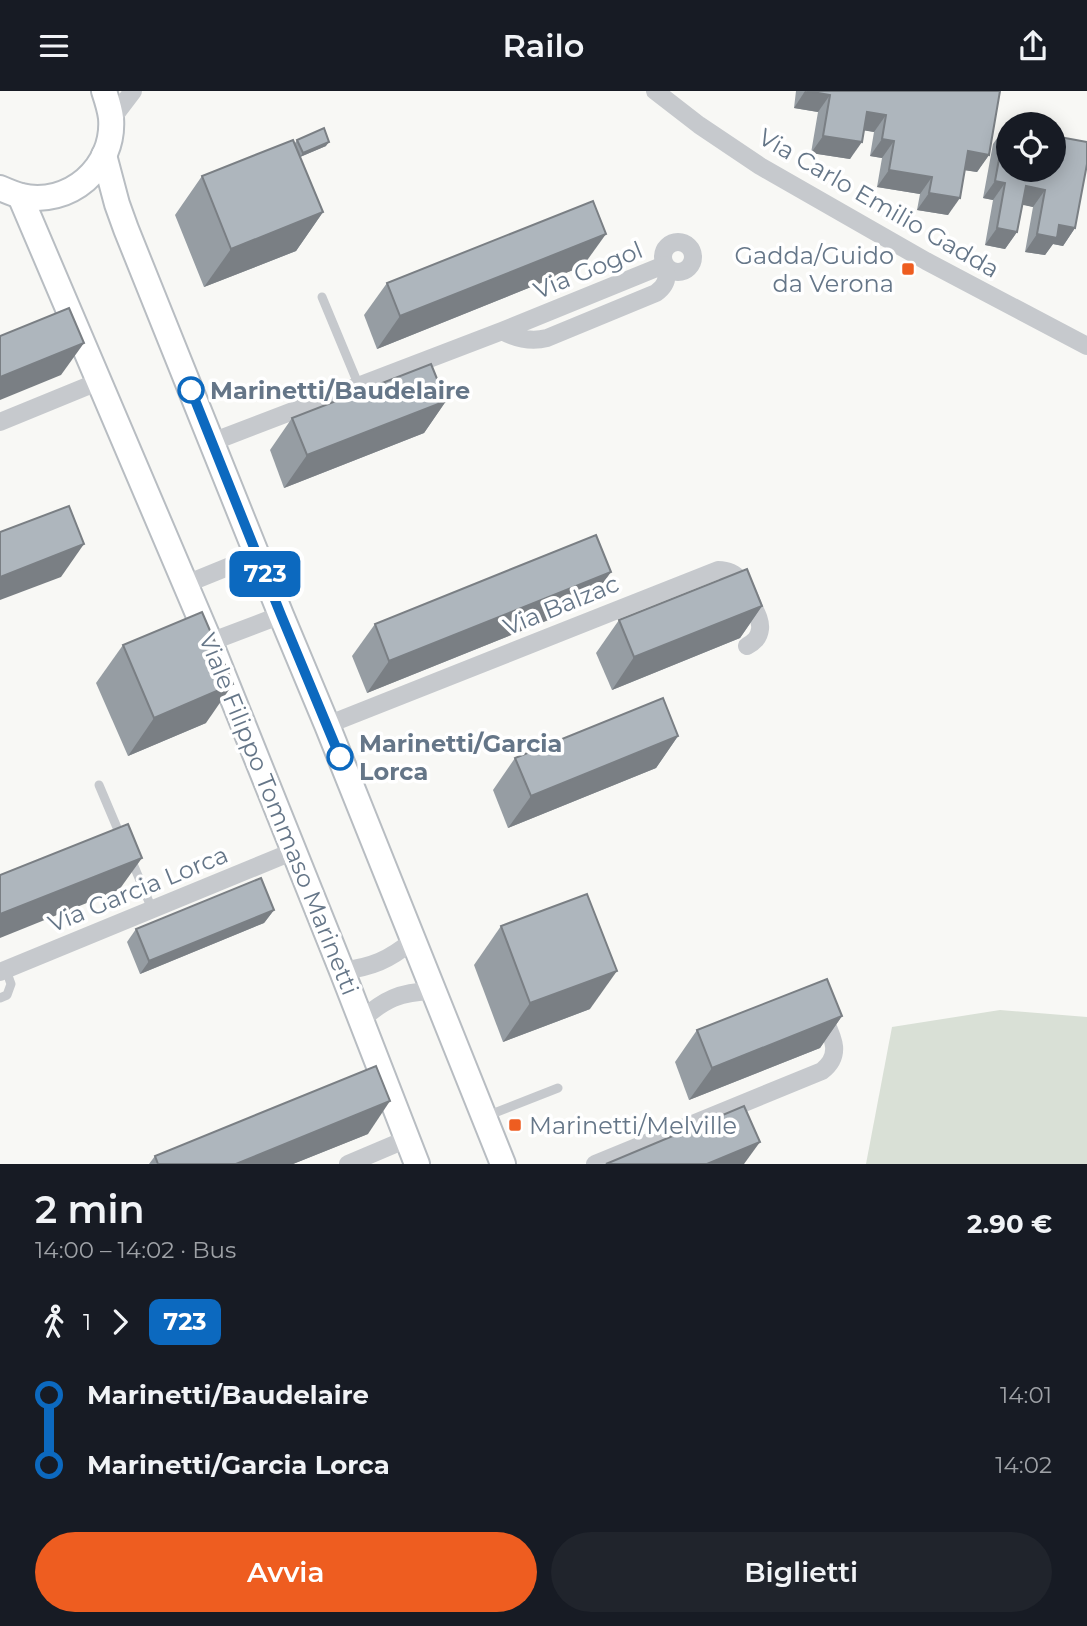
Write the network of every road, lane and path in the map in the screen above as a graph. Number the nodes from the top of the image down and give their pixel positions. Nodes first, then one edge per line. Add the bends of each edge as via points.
1 (104, 91) edge
2 (133, 91) edge
3 (655, 91) edge
4 (111, 120) junction
5 (104, 155) junction
6 (10, 192) edge
7 (664, 265) dead end
8 (323, 297) dead end
9 (1087, 346) edge
10 (100, 381) junction
11 (359, 386) junction
12 (0, 422) edge
13 (212, 442) junction
14 (257, 555) junction
15 (186, 584) junction
16 (281, 615) junction
17 (210, 642) junction
18 (747, 646) edge
19 (327, 725) junction
20 (99, 785) dead end
21 (294, 851) junction
22 (152, 909) junction
23 (412, 941) junction
24 (3, 971) edge
25 (342, 971) junction
26 (432, 991) junction
27 (0, 998) edge
28 (809, 999) edge
29 (361, 1020) junction
30 (558, 1088) dead end
31 (484, 1117) junction
32 (407, 1139) junction
33 (348, 1164) edge
34 (417, 1164) edge
35 (503, 1164) edge
36 (594, 1164) edge

1 - 4 street
2 - 4 street
3 - 9 street, Via Carlo Emilio Gadda via 760,166
4 - 5 street
5 - 6 street via 69,192 48,197
5 - 13 street via 126,229
6 - 10 street, Viale Filippo Tommaso Marinetti
7 - 11 street, Via Gogol via 667,279 656,293 547,338 519,339 502,331
8 - 11 lane
10 - 12 street
10 - 15 street, Viale Filippo Tommaso Marinetti
11 - 13 street, Via Gogol
13 - 14 street
14 - 15 street
14 - 16 street
15 - 17 street, Viale Filippo Tommaso Marinetti
16 - 17 street
16 - 19 street
17 - 21 street, Viale Filippo Tommaso Marinetti
18 - 19 street, Via Balzac via 760,630 745,585 732,573 711,572
19 - 23 street
20 - 22 lane
21 - 22 street, Via Garcia Lorca
21 - 25 street, Viale Filippo Tommaso Marinetti
22 - 24 street, Via Garcia Lorca
23 - 25 street via 380,963
23 - 26 street
24 - 27 lane via 11,984 7,995
25 - 29 street, Viale Filippo Tommaso Marinetti
26 - 29 street via 393,997
26 - 31 street
28 - 36 street via 821,1011 835,1049 833,1060 822,1071
29 - 32 street, Viale Filippo Tommaso Marinetti
30 - 31 lane
31 - 35 street
32 - 33 street
32 - 34 street, Viale Filippo Tommaso Marinetti

